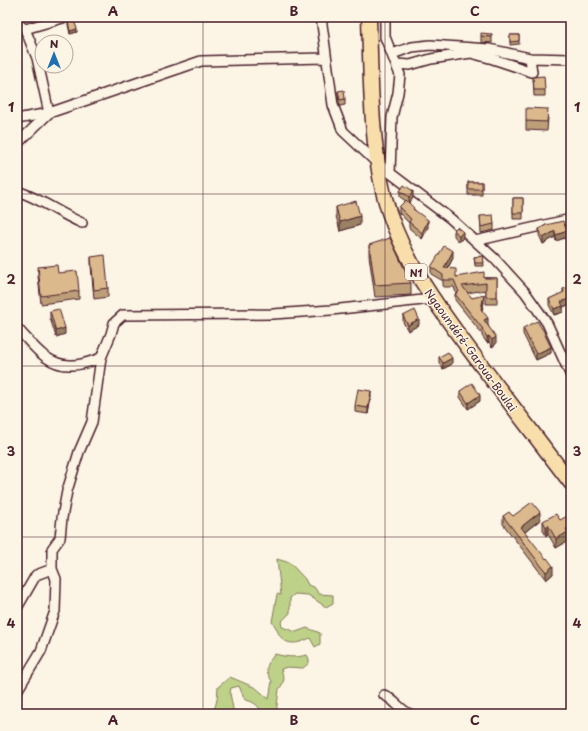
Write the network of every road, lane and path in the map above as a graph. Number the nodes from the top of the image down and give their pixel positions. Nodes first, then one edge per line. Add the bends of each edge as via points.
1 (66, 17) edge
2 (321, 17) edge
3 (369, 17) edge
4 (385, 17) edge
5 (21, 26) edge
6 (392, 54) junction
7 (325, 58) junction
8 (530, 58) junction
9 (571, 58) edge
10 (396, 64) junction
11 (48, 113) junction
12 (17, 119) edge
13 (17, 144) edge
14 (377, 163) junction
15 (390, 173) junction
16 (17, 191) edge
17 (571, 219) edge
18 (82, 222) dead end
19 (475, 241) junction
20 (432, 299) junction
21 (17, 328) edge
22 (100, 358) junction
23 (571, 376) edge
24 (571, 483) edge
25 (52, 569) junction
26 (17, 608) edge
27 (17, 691) edge
28 (384, 695) dead end
29 (410, 714) edge

1 - 5 street
2 - 7 street
3 - 14 highway, Ngaoundéré-Garoua-Boulai / N1
4 - 6 street via 385,37
5 - 11 street via 36,58
6 - 8 street via 412,47 430,45 490,49
6 - 10 street
7 - 11 street via 201,61
7 - 14 street via 333,105 343,131
8 - 9 street
8 - 10 street via 532,72 471,53 431,59 410,66
10 - 15 street via 400,75 392,117
11 - 12 street
11 - 13 street
14 - 15 street
14 - 20 highway, Ngaoundéré-Garoua-Boulai / N1 via 393,224 410,262
15 - 19 street via 451,219
16 - 18 street
17 - 19 street
19 - 23 street via 525,292 547,323
20 - 22 street via 272,314 123,315 114,322
20 - 24 highway, Ngaoundéré-Garoua-Boulai / N1
21 - 22 street via 42,356 56,364 73,365
22 - 25 street via 92,422 79,452 67,492 60,538 52,549
25 - 26 street via 36,575
25 - 27 street via 56,579 55,611 41,651
28 - 29 street

